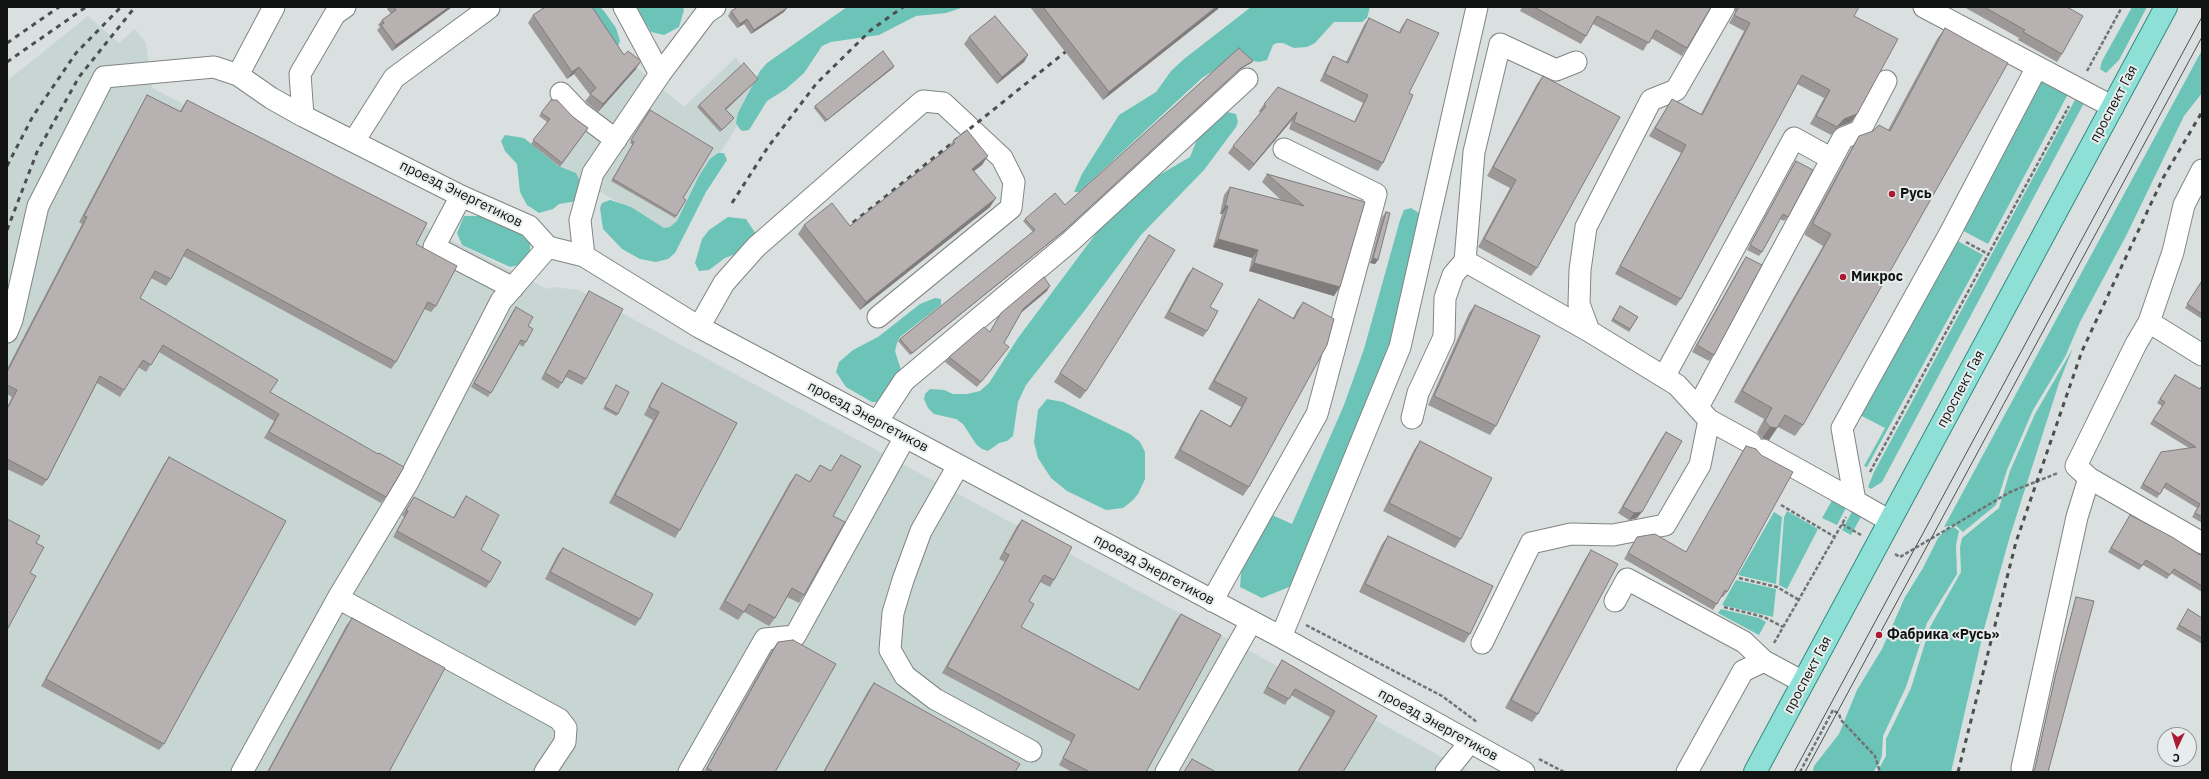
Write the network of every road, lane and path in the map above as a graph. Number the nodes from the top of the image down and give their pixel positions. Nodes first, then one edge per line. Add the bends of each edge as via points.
1 (274, 7) edge
2 (345, 7) edge
3 (624, 7) edge
4 (715, 7) edge
5 (1477, 7) edge
6 (1724, 7) edge
7 (1924, 7) edge
8 (2122, 7) edge
9 (2166, 7) edge
10 (489, 8) edge
11 (1576, 62) dead end
12 (2038, 67) junction
13 (660, 74) junction
14 (238, 75) junction
15 (1247, 80) dead end
16 (1886, 81) dead end
17 (2078, 88) junction
18 (561, 93) dead end
19 (2113, 107) junction
20 (303, 116) junction
21 (616, 140) junction
22 (354, 141) junction
23 (1284, 149) dead end
24 (1832, 160) junction
25 (2202, 170) edge
26 (461, 196) junction
27 (548, 247) junction
28 (584, 256) junction
29 (1465, 261) junction
30 (513, 288) junction
31 (878, 317) dead end
32 (2149, 322) junction
33 (699, 327) junction
34 (1589, 331) junction
35 (7, 332) edge
36 (2202, 355) edge
37 (1664, 377) junction
38 (1703, 414) junction
39 (1412, 418) dead end
40 (877, 422) junction
41 (905, 437) junction
42 (958, 466) junction
43 (2082, 472) junction
44 (1870, 474) dead end
45 (1855, 501) junction
46 (1782, 505) edge
47 (1890, 521) junction
48 (1835, 537) junction
49 (2202, 543) edge
50 (1900, 557) dead end
51 (1739, 578) edge
52 (338, 598) junction
53 (1212, 600) junction
54 (1799, 600) junction
55 (1614, 601) dead end
56 (1720, 607) edge
57 (1289, 616) junction
58 (1251, 622) junction
59 (1783, 627) junction
60 (1281, 637) junction
61 (1482, 643) dead end
62 (1764, 661) junction
63 (1803, 682) junction
64 (1483, 726) dead end
65 (1470, 742) junction
66 (1031, 751) dead end
67 (1530, 765) edge
68 (2022, 768) dead end
69 (242, 772) edge
70 (545, 772) edge
71 (689, 772) edge
72 (1166, 772) edge
73 (1446, 772) edge
74 (1564, 772) edge
75 (1687, 772) edge
76 (1755, 772) edge
77 (1800, 772) edge
78 (1880, 772) edge

1 - 14 street
2 - 20 street via 335,14 300,74
3 - 13 street
4 - 13 street via 706,13
5 - 57 street via 1400,347
6 - 34 street via 1676,90 1651,100 1586,227 1580,270 1579,304
7 - 12 street
8 - 17 path
9 - 19 main road, проспект Гая
10 - 22 street via 394,78
11 - 29 street via 1556,70 1500,44 1474,152
12 - 17 street
12 - 45 street via 1842,428
13 - 21 street
14 - 20 street, проезд Энергетиков
14 - 35 street, проезд Энергетиков via 214,66 104,77 38,206
15 - 40 street via 1070,241 904,381
16 - 24 street via 1860,131 1843,138
17 - 19 street
17 - 44 path
18 - 21 street via 579,112
19 - 47 main road, проспект Гая
20 - 22 street, проезд Энергетиков
21 - 28 street via 593,173 583,207 580,220
22 - 26 street, проезд Энергетиков
23 - 53 street via 1376,194 1317,414
24 - 37 street via 1794,138
24 - 38 street
25 - 32 street via 2184,205 2173,252
26 - 27 street, проезд Энергетиков via 529,226
26 - 30 street via 434,247
27 - 28 street, проезд Энергетиков
27 - 30 street
28 - 33 street, проезд Энергетиков
29 - 34 street
29 - 39 street via 1453,275 1445,298 1444,337 1418,393
30 - 52 street via 501,302 408,482
31 - 33 street via 1011,208 1014,182 1002,158 943,103 922,101 756,247 724,283
32 - 36 street
32 - 43 street via 2136,344
33 - 40 street, проезд Энергетиков
34 - 37 street
37 - 38 street via 1677,385
38 - 45 street
38 - 61 street via 1700,465 1665,525 1613,535 1571,534 1531,543
40 - 41 street, проезд Энергетиков
41 - 42 street, проезд Энергетиков
41 - 71 street via 795,636 765,639
42 - 53 street, проезд Энергетиков
42 - 66 street via 921,531 894,613 890,650 905,676 935,699
43 - 49 street
43 - 50 path via 2010,492
43 - 68 street via 2077,517
45 - 47 street
45 - 48 path
46 - 48 path
47 - 63 main road, проспект Гая
48 - 54 path
51 - 54 path via 1777,587
52 - 69 street
52 - 70 street via 559,719 566,728 565,742
53 - 58 street, проезд Энергетиков
54 - 59 path
55 - 62 street via 1627,579 1744,642
56 - 59 path via 1764,617
57 - 60 street
57 - 64 path via 1442,696
58 - 60 street, проезд Энергетиков
58 - 72 street
59 - 62 path
60 - 65 street, проезд Энергетиков
62 - 63 street
62 - 75 street via 1743,672
63 - 76 main road, проспект Гая
65 - 67 street, проезд Энергетиков
65 - 73 street
67 - 74 path
77 - 78 path via 1833,710 1840,714 1841,720 1875,756

